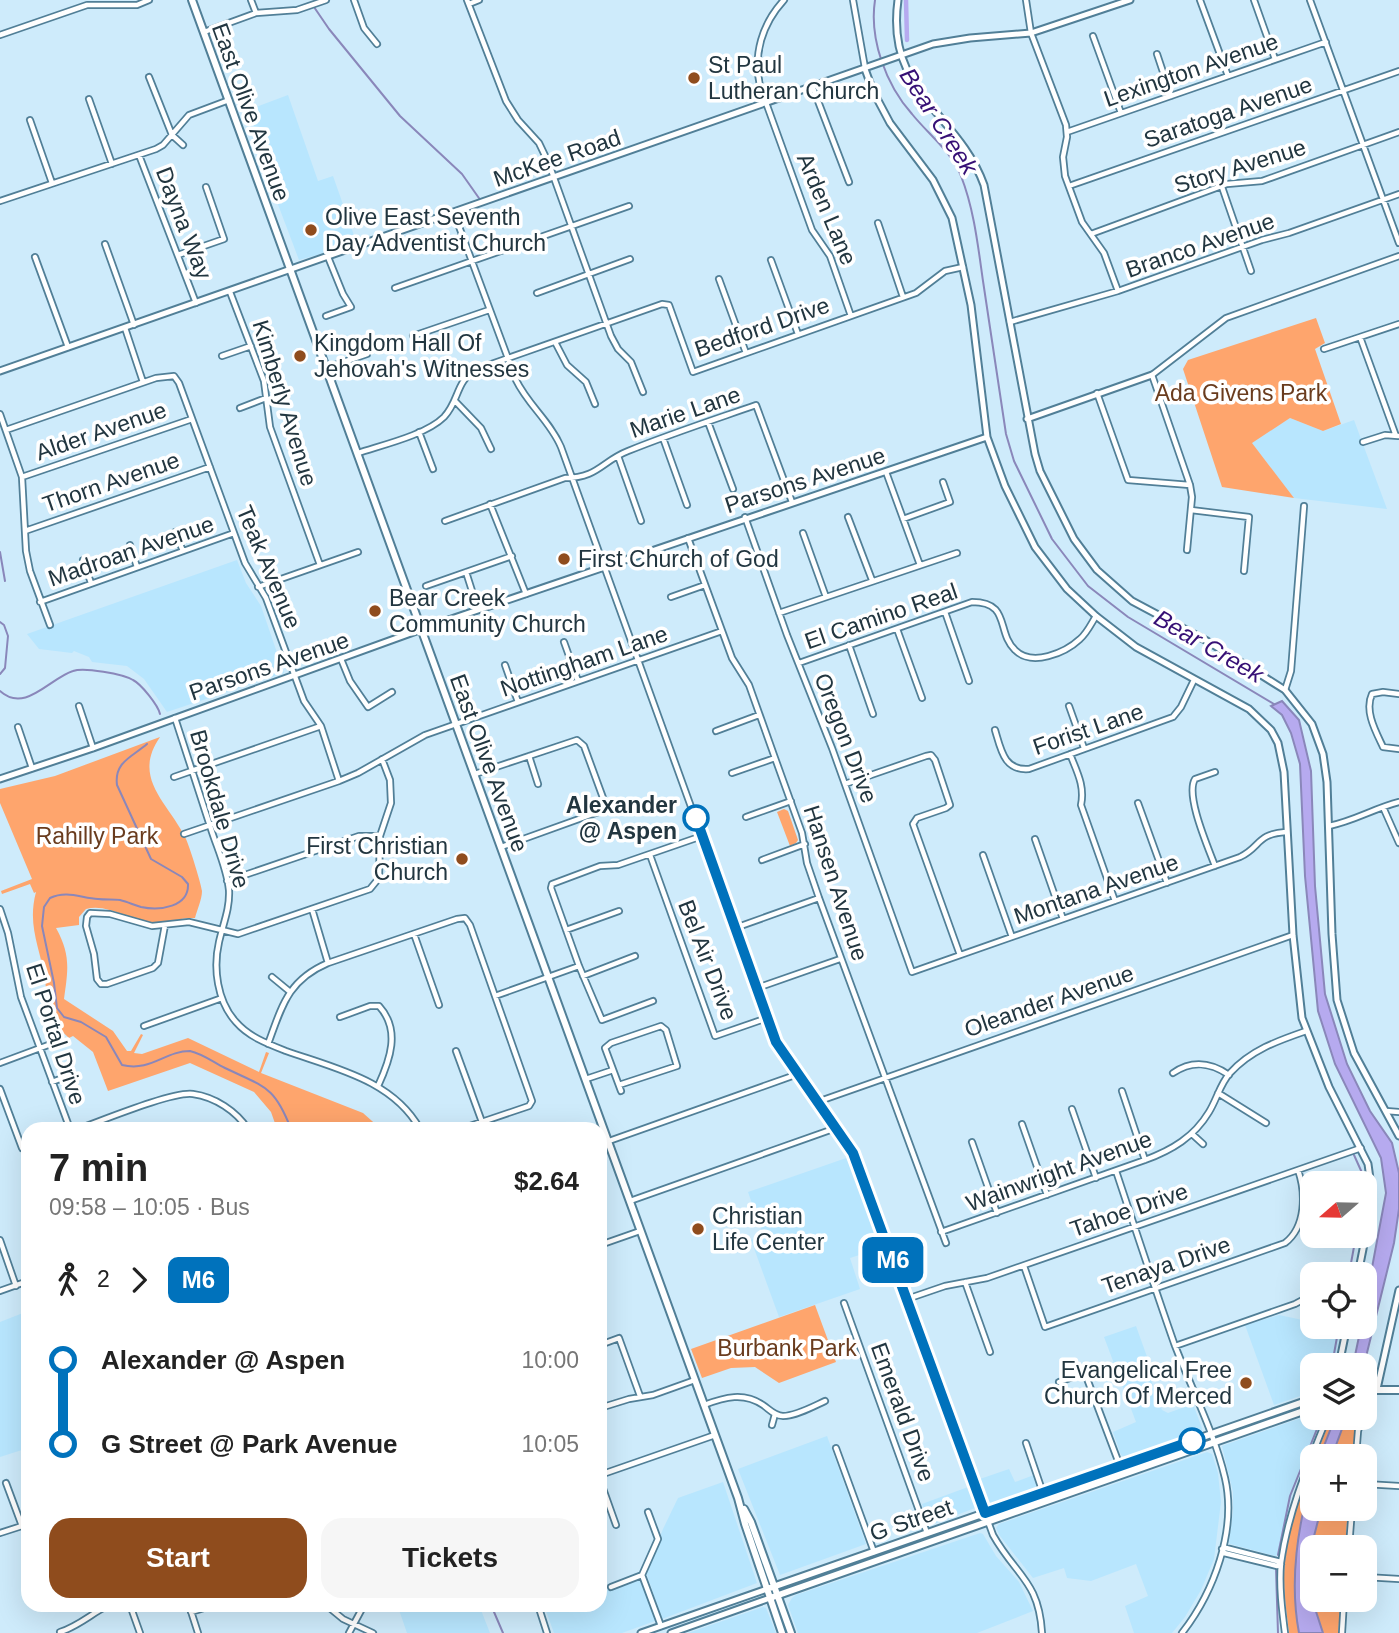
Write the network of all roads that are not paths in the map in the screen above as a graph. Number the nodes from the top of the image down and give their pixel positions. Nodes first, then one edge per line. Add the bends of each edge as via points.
1 (149, 0) edge
2 (192, 0) edge
3 (251, 0) edge
4 (326, 0) edge
5 (354, 0) edge
6 (479, 0) edge
7 (784, 0) edge
8 (853, 0) edge
9 (898, 0) edge
10 (1026, 0) edge
11 (1130, 0) edge
12 (1200, 0) edge
13 (1254, 0) edge
14 (1311, 0) edge
15 (468, 2) edge
16 (256, 13) junction
17 (204, 32) junction
18 (1031, 33) junction
19 (0, 35) edge
20 (1093, 36) dead end
21 (1326, 42) junction
22 (377, 44) dead end
23 (1157, 54) dead end
24 (902, 55) junction
25 (1275, 59) junction
26 (868, 68) junction
27 (1399, 71) edge
28 (1228, 76) junction
29 (149, 77) dead end
30 (813, 88) junction
31 (1343, 89) junction
32 (1171, 96) junction
33 (89, 99) dead end
34 (229, 100) junction
35 (766, 104) junction
36 (1121, 113) junction
37 (30, 120) dead end
38 (1067, 132) junction
39 (1399, 132) edge
40 (172, 135) junction
41 (1363, 144) junction
42 (183, 145) dead end
43 (139, 155) junction
44 (112, 164) junction
45 (554, 178) junction
46 (849, 182) dead end
47 (52, 183) junction
48 (1069, 186) junction
49 (206, 187) dead end
50 (1222, 187) junction
51 (1399, 194) edge
52 (1383, 200) junction
53 (0, 201) edge
54 (629, 206) dead end
55 (454, 214) junction
56 (878, 223) dead end
57 (572, 226) junction
58 (1091, 234) junction
59 (1399, 243) edge
60 (105, 244) dead end
61 (1242, 247) junction
62 (178, 255) junction
63 (1399, 256) edge
64 (35, 257) dead end
65 (328, 257) junction
66 (630, 259) dead end
67 (771, 260) dead end
68 (471, 262) junction
69 (964, 267) junction
70 (290, 271) junction
71 (1251, 271) dead end
72 (589, 274) junction
73 (719, 279) dead end
74 (395, 288) dead end
75 (1118, 291) junction
76 (230, 292) junction
77 (537, 293) dead end
78 (904, 297) junction
79 (196, 303) junction
80 (489, 310) junction
81 (326, 316) dead end
82 (851, 316) junction
83 (1010, 322) junction
84 (134, 324) junction
85 (606, 324) junction
86 (1399, 324) edge
87 (125, 328) junction
88 (798, 334) junction
89 (413, 336) dead end
90 (1360, 337) junction
91 (555, 342) junction
92 (251, 346) junction
93 (68, 347) junction
94 (1324, 349) dead end
95 (746, 353) junction
96 (367, 354) dead end
97 (222, 356) dead end
98 (507, 358) junction
99 (326, 368) junction
100 (0, 371) edge
101 (1152, 374) junction
102 (143, 382) junction
103 (643, 392) dead end
104 (1097, 393) junction
105 (266, 398) junction
106 (455, 401) junction
107 (595, 404) dead end
108 (240, 408) dead end
109 (0, 414) edge
110 (192, 419) junction
111 (1027, 419) junction
112 (708, 422) junction
113 (6, 430) junction
114 (419, 432) junction
115 (987, 436) junction
116 (1398, 436) edge
117 (663, 438) junction
118 (1363, 442) dead end
119 (491, 449) dead end
120 (358, 453) junction
121 (618, 456) junction
122 (210, 467) junction
123 (433, 469) dead end
124 (886, 472) junction
125 (22, 477) junction
126 (572, 478) junction
127 (943, 481) dead end
128 (1190, 485) junction
129 (733, 489) dead end
130 (792, 502) junction
131 (490, 504) junction
132 (687, 505) dead end
133 (1304, 506) dead end
134 (1191, 510) junction
135 (745, 517) junction
136 (848, 517) dead end
137 (903, 519) junction
138 (445, 521) dead end
139 (641, 521) dead end
140 (25, 531) junction
141 (175, 532) dead end
142 (234, 533) junction
143 (803, 533) dead end
144 (688, 537) junction
145 (130, 545) dead end
146 (1187, 550) dead end
147 (183, 551) junction
148 (358, 552) dead end
149 (957, 553) dead end
150 (512, 556) junction
151 (83, 560) dead end
152 (320, 565) junction
153 (920, 565) junction
154 (138, 567) junction
155 (605, 567) junction
156 (1244, 571) dead end
157 (466, 572) junction
158 (872, 580) junction
159 (91, 583) junction
160 (705, 584) junction
161 (426, 586) dead end
162 (258, 587) junction
163 (473, 594) dead end
164 (526, 594) junction
165 (671, 597) dead end
166 (826, 597) junction
167 (40, 602) junction
168 (945, 612) junction
169 (779, 613) junction
170 (1096, 616) junction
171 (50, 625) dead end
172 (422, 629) junction
173 (897, 629) junction
174 (722, 631) junction
175 (564, 642) dead end
176 (849, 645) junction
177 (341, 659) junction
178 (639, 661) junction
179 (799, 663) junction
180 (505, 665) dead end
181 (294, 676) junction
182 (1194, 680) junction
183 (578, 681) junction
184 (969, 681) dead end
185 (1285, 690) junction
186 (392, 692) dead end
187 (1399, 694) edge
188 (922, 698) dead end
189 (518, 702) junction
190 (79, 706) dead end
191 (1069, 706) dead end
192 (873, 714) dead end
193 (760, 715) junction
194 (175, 718) junction
195 (456, 724) junction
196 (321, 726) junction
197 (18, 727) dead end
198 (995, 730) dead end
199 (716, 731) dead end
200 (93, 748) junction
201 (1084, 748) junction
202 (1399, 749) edge
203 (1070, 754) junction
204 (528, 756) junction
205 (775, 758) junction
206 (382, 759) junction
207 (32, 768) junction
208 (192, 771) junction
209 (1215, 772) dead end
210 (732, 773) dead end
211 (475, 774) junction
212 (174, 777) dead end
213 (0, 779) edge
214 (339, 781) junction
215 (538, 784) dead end
216 (845, 784) junction
217 (791, 801) junction
218 (1399, 802) edge
219 (1138, 803) dead end
220 (1383, 807) junction
221 (746, 817) dead end
222 (210, 825) junction
223 (1329, 827) junction
224 (1286, 832) junction
225 (184, 834) dead end
226 (380, 836) junction
227 (702, 836) junction
228 (1035, 839) dead end
229 (1399, 843) edge
230 (805, 844) junction
231 (501, 847) junction
232 (650, 855) junction
233 (984, 855) dead end
234 (762, 860) dead end
235 (1215, 866) junction
236 (227, 881) junction
237 (1167, 883) junction
238 (819, 898) junction
239 (1115, 901) junction
240 (0, 909) edge
241 (312, 909) junction
242 (620, 911) dead end
243 (1063, 919) junction
244 (165, 925) junction
245 (735, 928) junction
246 (222, 930) junction
247 (566, 930) junction
248 (414, 934) junction
249 (1293, 935) junction
250 (1012, 937) junction
251 (960, 955) junction
252 (635, 956) dead end
253 (840, 959) junction
254 (328, 963) junction
255 (579, 966) junction
256 (912, 972) joint
257 (548, 976) junction
258 (583, 976) junction
259 (272, 977) dead end
260 (757, 988) junction
261 (289, 992) junction
262 (495, 996) junction
263 (222, 998) junction
264 (653, 1001) dead end
265 (439, 1005) dead end
266 (340, 1017) dead end
267 (767, 1018) junction
268 (144, 1026) dead end
269 (1306, 1031) junction
270 (59, 1041) dead end
271 (268, 1044) junction
272 (40, 1048) junction
273 (456, 1051) dead end
274 (0, 1063) edge
275 (613, 1070) junction
276 (1173, 1073) dead end
277 (73, 1074) dead end
278 (798, 1074) junction
279 (1229, 1074) junction
280 (885, 1078) junction
281 (586, 1079) junction
282 (52, 1082) junction
283 (619, 1085) junction
284 (378, 1086) junction
285 (0, 1089) edge
286 (621, 1091) dead end
287 (1122, 1091) dead end
288 (1218, 1093) junction
289 (817, 1102) junction
290 (1072, 1109) dead end
291 (1386, 1111) junction
292 (1399, 1112) edge
293 (67, 1122) edge
294 (98, 1122) edge
295 (242, 1122) edge
296 (414, 1122) edge
297 (482, 1122) joint
298 (602, 1122) edge
299 (1022, 1124) dead end
300 (1266, 1124) dead end
301 (836, 1129) junction
302 (1192, 1135) junction
303 (607, 1136) edge
304 (1399, 1136) edge
305 (609, 1141) junction
306 (972, 1142) dead end
307 (1203, 1144) dead end
308 (21, 1145) edge
309 (1361, 1148) junction
310 (1145, 1160) junction
311 (1298, 1170) junction
312 (1115, 1171) junction
313 (1096, 1178) junction
314 (1047, 1195) junction
315 (630, 1201) junction
316 (997, 1213) junction
317 (1134, 1227) junction
318 (641, 1231) junction
319 (942, 1232) junction
320 (0, 1240) edge
321 (607, 1242) edge
322 (946, 1243) dead end
323 (1360, 1262) edge
324 (1024, 1266) junction
325 (965, 1282) junction
326 (21, 1284) edge
327 (16, 1286) junction
328 (1155, 1288) junction
329 (1399, 1290) edge
330 (0, 1291) edge
331 (907, 1299) junction
332 (1300, 1301) edge
333 (844, 1303) dead end
334 (607, 1342) edge
335 (1175, 1346) junction
336 (990, 1352) dead end
337 (695, 1380) junction
338 (1059, 1382) dead end
339 (1377, 1389) joint
340 (1399, 1390) edge
341 (640, 1396) junction
342 (825, 1401) dead end
343 (1300, 1403) edge
344 (705, 1405) junction
345 (607, 1406) edge
346 (1300, 1412) edge
347 (775, 1414) junction
348 (772, 1425) dead end
349 (1322, 1430) edge
350 (1211, 1434) junction
351 (715, 1435) junction
352 (1026, 1443) dead end
353 (1214, 1443) junction
354 (836, 1448) dead end
355 (1120, 1466) junction
356 (607, 1474) edge
357 (1123, 1474) junction
358 (6, 1483) dead end
359 (1377, 1484) edge
360 (1399, 1486) edge
361 (1043, 1493) junction
362 (607, 1498) edge
363 (648, 1512) dead end
364 (985, 1513) junction
365 (21, 1516) edge
366 (989, 1522) junction
367 (616, 1525) dead end
368 (21, 1526) edge
369 (0, 1533) edge
370 (927, 1533) junction
371 (1222, 1549) junction
372 (874, 1552) junction
373 (1281, 1563) junction
374 (642, 1575) junction
375 (1377, 1578) edge
376 (1399, 1580) edge
377 (611, 1587) dead end
378 (770, 1588) junction
379 (774, 1597) junction
380 (98, 1612) edge
381 (132, 1612) edge
382 (191, 1612) edge
383 (336, 1612) edge
384 (360, 1612) edge
385 (540, 1612) edge
386 (1344, 1612) edge
387 (354, 1625) junction
388 (661, 1626) junction
389 (60, 1632) edge
390 (140, 1633) edge
391 (198, 1633) edge
392 (349, 1633) edge
393 (373, 1633) edge
394 (547, 1633) edge
395 (641, 1633) edge
396 (663, 1633) edge
397 (671, 1633) edge
398 (782, 1633) edge
399 (791, 1633) edge
400 (1042, 1633) edge
401 (1182, 1633) edge
402 (1285, 1633) edge
403 (1342, 1633) edge

1 - 19 street via 136,5 87,5
2 - 17 main road, East Olive Avenue
3 - 16 street
4 - 16 street via 297,10
5 - 22 street via 364,28
6 - 15 street
7 - 35 street, Arden Lane via 769,21 759,48 758,72
8 - 26 street
9 - 24 street
10 - 18 street
11 - 18 street, McKee Road
12 - 28 street
13 - 25 street
14 - 21 street
15 - 45 street via 506,101 539,143
16 - 17 street
17 - 34 main road, East Olive Avenue
18 - 24 street, McKee Road via 951,40
18 - 38 street
20 - 36 street
21 - 25 street, Lexington Avenue
21 - 31 street
23 - 32 street
24 - 26 street, McKee Road
24 - 83 street via 921,97 969,152 980,173
25 - 28 street, Lexington Avenue
26 - 30 street, McKee Road
26 - 69 street via 873,91 890,123 946,203
27 - 31 street, Saratoga Avenue
28 - 32 street, Lexington Avenue
29 - 40 street
30 - 35 street, McKee Road
30 - 46 street
31 - 41 street
31 - 48 street, Saratoga Avenue
32 - 36 street, Lexington Avenue
33 - 44 street
34 - 40 street via 189,116
34 - 70 main road, East Olive Avenue
35 - 45 street, McKee Road
35 - 82 street, Arden Lane via 812,230 830,256
36 - 38 street, Lexington Avenue
37 - 47 street
38 - 48 street via 1063,157
39 - 41 street, Story Avenue
40 - 42 street
40 - 43 street via 156,149
41 - 50 street, Story Avenue via 1262,181
41 - 52 street
43 - 44 street
43 - 62 street, Dayna Way
44 - 47 street
45 - 55 street, McKee Road
45 - 57 street
47 - 53 street
48 - 58 street
49 - 62 street via 225,239
50 - 58 street, Story Avenue
50 - 61 street
51 - 52 street, Branco Avenue
52 - 59 street
52 - 61 street, Branco Avenue
54 - 57 street
55 - 65 street, McKee Road
55 - 68 street
56 - 78 street
57 - 68 street
57 - 72 street
58 - 75 street via 1104,253
60 - 84 street
61 - 71 street
61 - 75 street, Branco Avenue
62 - 79 street, Dayna Way
63 - 101 street via 1226,318
64 - 93 street
65 - 70 street, McKee Road
65 - 81 street via 351,307
66 - 72 street
67 - 88 street
68 - 74 street
68 - 80 street
69 - 78 street, Bedford Drive via 945,271
69 - 115 street
70 - 76 street, McKee Road
70 - 99 main road, East Olive Avenue
72 - 77 street
72 - 85 street
73 - 95 street
75 - 83 street, Branco Avenue
76 - 79 street, McKee Road
76 - 92 street, Kimberly Avenue
78 - 82 street, Bedford Drive
79 - 84 street, McKee Road
80 - 89 street
80 - 98 street
82 - 88 street, Bedford Drive
83 - 111 street
84 - 87 street, McKee Road
85 - 91 street, Bedford Drive
85 - 95 street, Bedford Drive via 669,305 693,372
85 - 103 street via 614,344 631,362
86 - 90 street
87 - 93 street, McKee Road
87 - 102 street
88 - 95 street, Bedford Drive
90 - 94 street
90 - 116 street
91 - 98 street, Bedford Drive
91 - 107 street via 563,360 586,382
92 - 97 street
92 - 105 street, Kimberly Avenue
93 - 100 street, McKee Road
96 - 99 street
98 - 106 street, Bedford Drive via 465,378
98 - 126 street via 523,395 557,437
99 - 120 main road, East Olive Avenue
101 - 104 street
101 - 128 street
102 - 110 street, Teak Avenue via 174,376
102 - 113 street
104 - 111 street
104 - 128 street via 1128,480
105 - 108 street
105 - 152 street, Kimberly Avenue via 270,427
106 - 114 street, Bedford Drive via 443,419
106 - 119 street via 481,428
109 - 113 street
110 - 122 street, Teak Avenue
110 - 125 street, Alder Avenue
111 - 185 street via 1040,471 1074,539 1097,570 1132,601
112 - 117 street, Marie Lane
112 - 129 street
112 - 130 street, Marie Lane via 756,405
113 - 125 street
114 - 120 street, Bedford Drive
114 - 123 street
115 - 124 street, Parsons Avenue
115 - 170 street via 1004,486 1035,547 1067,589
116 - 118 street
117 - 121 street, Marie Lane
117 - 132 street
120 - 172 main road, East Olive Avenue
121 - 126 street, Marie Lane via 598,471
121 - 139 street
122 - 140 street, Thorn Avenue
122 - 142 street, Teak Avenue
124 - 130 street, Parsons Avenue
124 - 137 street
125 - 140 street
126 - 131 street, Marie Lane
126 - 155 street
127 - 137 street via 950,502
128 - 134 street
130 - 135 street, Parsons Avenue
131 - 138 street, Marie Lane
131 - 150 street
133 - 185 street via 1291,671
134 - 146 street
134 - 156 street via 1249,517
135 - 144 street, Parsons Avenue
135 - 169 street, Oregon Drive
136 - 158 street
137 - 153 street
140 - 167 street
141 - 147 street
142 - 147 street, Madroan Avenue
142 - 162 street, Teak Avenue
143 - 166 street
144 - 155 street, Parsons Avenue
144 - 160 street, Hansen Avenue
145 - 154 street
147 - 154 street, Madroan Avenue
148 - 152 street
149 - 153 street
150 - 157 street
150 - 164 street
151 - 159 street
152 - 162 street
153 - 158 street
154 - 159 street, Madroan Avenue
155 - 164 street, Parsons Avenue
155 - 178 street
157 - 161 street
157 - 163 street
158 - 166 street
159 - 167 street, Madroan Avenue
160 - 165 street
160 - 174 street, Hansen Avenue
162 - 181 street, Teak Avenue
164 - 172 street, Parsons Avenue
166 - 169 street
167 - 171 street
168 - 170 street, El Camino Real via 972,602 989,604 1000,614 1013,649 1038,659 1078,641
168 - 173 street, El Camino Real
168 - 184 street
169 - 179 street, Oregon Drive
170 - 182 street via 1136,647
172 - 177 street, Parsons Avenue
172 - 195 main road, East Olive Avenue
173 - 176 street, El Camino Real
173 - 188 street
174 - 178 street, Nottingham Lane
174 - 193 street, Hansen Avenue
175 - 183 street
176 - 179 street, El Camino Real
176 - 192 street
177 - 181 street, Parsons Avenue
177 - 186 street via 368,707
178 - 183 street, Nottingham Lane
178 - 227 street
179 - 216 street, Oregon Drive
180 - 189 street
181 - 194 street, Parsons Avenue
181 - 196 street, Teak Avenue
182 - 201 street, Forist Lane via 1173,717
182 - 224 street via 1249,709 1271,730 1282,758
183 - 189 street, Nottingham Lane
185 - 223 street via 1307,715 1319,741
187 - 202 street via 1382,692 1370,698 1370,713 1383,747
189 - 195 street, Nottingham Lane
190 - 200 street
191 - 201 street
193 - 199 street
193 - 205 street, Hansen Avenue
194 - 200 street, Parsons Avenue
194 - 208 street, Brookdale Drive
195 - 206 street, Nottingham Lane via 413,740
195 - 211 main road, East Olive Avenue
196 - 208 street
196 - 214 street, Teak Avenue
197 - 207 street
198 - 203 street, Forist Lane via 1013,768 1029,768
200 - 207 street, Parsons Avenue
201 - 203 street, Forist Lane
203 - 239 street via 1082,784 1081,805
204 - 211 street
204 - 215 street
204 - 231 street via 582,742 606,806
205 - 210 street
205 - 217 street, Hansen Avenue
206 - 214 street, Nottingham Lane
206 - 226 street via 391,793
207 - 213 street, Parsons Avenue
208 - 212 street
208 - 222 street, Brookdale Drive
209 - 235 street via 1191,785
211 - 231 main road, East Olive Avenue
214 - 222 street, Nottingham Lane
216 - 251 street via 926,755 935,760 950,804 913,824
216 - 256 street, Oregon Drive
217 - 221 street
217 - 230 street, Hansen Avenue
218 - 220 street
219 - 237 street
220 - 223 street
220 - 229 street
222 - 225 street, Nottingham Lane
222 - 236 street, Brookdale Drive
223 - 291 street via 1337,1000 1354,1053
224 - 235 street, Montana Avenue via 1264,836 1248,853
224 - 249 street
226 - 236 street via 359,835
226 - 241 street via 379,878 374,886
227 - 232 street
227 - 245 street
228 - 243 street
230 - 234 street
230 - 238 street, Hansen Avenue
231 - 257 main road, East Olive Avenue
232 - 247 street via 600,866 552,884
232 - 267 street, Bel Air Drive via 715,1036
233 - 250 street
235 - 237 street, Montana Avenue
236 - 246 street, Brookdale Drive via 228,912
237 - 239 street, Montana Avenue
238 - 245 street
238 - 253 street, Hansen Avenue
239 - 243 street, Montana Avenue
240 - 272 street, El Portal Drive via 21,998
241 - 246 street via 244,933
241 - 254 street
242 - 247 street
243 - 250 street, Montana Avenue
244 - 244 street via 153,968 107,984 96,979 87,917 95,912 145,925
244 - 246 street via 184,922
245 - 260 street
246 - 263 street, Brookdale Drive via 216,963
247 - 255 street
248 - 254 street
248 - 262 street via 465,918
248 - 265 street
249 - 269 street
249 - 280 street, Oleander Avenue
250 - 251 street, Montana Avenue
251 - 256 street, Montana Avenue
252 - 258 street
253 - 260 street
253 - 280 street, Hansen Avenue
254 - 261 street via 304,976
255 - 257 street
255 - 258 street
257 - 262 street
257 - 281 main road, East Olive Avenue
258 - 264 street via 602,1020
259 - 261 street
260 - 267 street
261 - 271 street
262 - 297 street via 532,1101
263 - 268 street
263 - 271 street, Brookdale Drive via 236,1022
266 - 284 street via 370,1006 382,1008 393,1048
267 - 278 street via 776,1042
269 - 279 street, Wainwright Avenue via 1250,1055
269 - 309 street
270 - 272 street
271 - 284 street, Brookdale Drive
272 - 274 street
272 - 282 street, El Portal Drive
273 - 297 street
275 - 281 street
275 - 283 street
275 - 283 street via 606,1048 611,1043 661,1026 666,1030 677,1066
276 - 279 street via 1196,1064
277 - 282 street
278 - 289 street
278 - 305 street
279 - 288 street, Wainwright Avenue
280 - 289 street, Oleander Avenue
280 - 319 street, Hansen Avenue
281 - 298 main road, East Olive Avenue
282 - 293 street, El Portal Drive
283 - 286 street
284 - 296 street, Brookdale Drive via 397,1098
285 - 308 street
287 - 310 street
288 - 300 street
288 - 302 street, Wainwright Avenue
289 - 301 street
290 - 313 street
291 - 292 street
291 - 304 street
294 - 295 street via 192,1093 231,1110
299 - 314 street
301 - 315 street
301 - 331 street via 853,1153
302 - 307 street
302 - 310 street, Wainwright Avenue
303 - 305 main road, East Olive Avenue
305 - 315 main road, East Olive Avenue
306 - 316 street
309 - 311 street, Tahoe Drive
309 - 323 street via 1372,1192
310 - 312 street, Wainwright Avenue
311 - 317 street, Tahoe Drive
311 - 328 street, Tenaya Drive via 1303,1202 1292,1237
312 - 313 street, Wainwright Avenue
312 - 317 street
313 - 314 street, Wainwright Avenue
314 - 316 street, Wainwright Avenue
315 - 318 main road, East Olive Avenue
316 - 319 street, Wainwright Avenue
317 - 324 street, Tahoe Drive
317 - 328 street
318 - 321 street
318 - 337 main road, East Olive Avenue
319 - 322 street, Hansen Avenue
320 - 327 street
324 - 325 street, Tahoe Drive
324 - 328 street, Tenaya Drive via 1045,1327
325 - 331 street, Tahoe Drive
325 - 336 street
326 - 327 street
327 - 330 street
328 - 335 street
329 - 339 street
331 - 364 street
332 - 335 street
333 - 370 street, Emerald Drive
334 - 341 street via 619,1338
335 - 350 street
337 - 341 street
337 - 344 main road, East Olive Avenue
338 - 355 street via 1086,1376
339 - 340 main road
341 - 345 street
342 - 347 street via 788,1415
343 - 350 main road, G Street
344 - 347 street via 738,1396 757,1401
344 - 351 main road, East Olive Avenue
346 - 353 main road, G Street
347 - 348 street
349 - 373 street via 1299,1487
350 - 353 street
350 - 355 main road, G Street
351 - 356 street
351 - 378 main road, East Olive Avenue via 751,1522
352 - 361 street
353 - 357 main road, G Street
353 - 371 street via 1228,1500
354 - 372 street
355 - 357 street
355 - 361 main road, G Street
357 - 366 main road, G Street
358 - 365 street
359 - 360 street
361 - 364 main road, G Street
362 - 367 street
363 - 374 street via 658,1539
364 - 366 street
364 - 370 main road, G Street
366 - 379 main road, G Street
366 - 400 street via 1001,1550 1027,1580 1038,1602
368 - 369 street
370 - 372 main road, G Street
371 - 373 street
371 - 401 street via 1210,1587
372 - 378 main road, G Street
373 - 402 street
374 - 377 street
374 - 388 street
375 - 376 street
378 - 379 main road, East Olive Avenue
378 - 388 street, G Street
379 - 397 street, G Street
379 - 398 main road
379 - 399 main road
380 - 389 street
381 - 390 street
382 - 391 street
383 - 387 street
384 - 387 street
385 - 394 street
386 - 403 street
387 - 392 street
387 - 393 street
388 - 395 street, G Street
388 - 396 street

